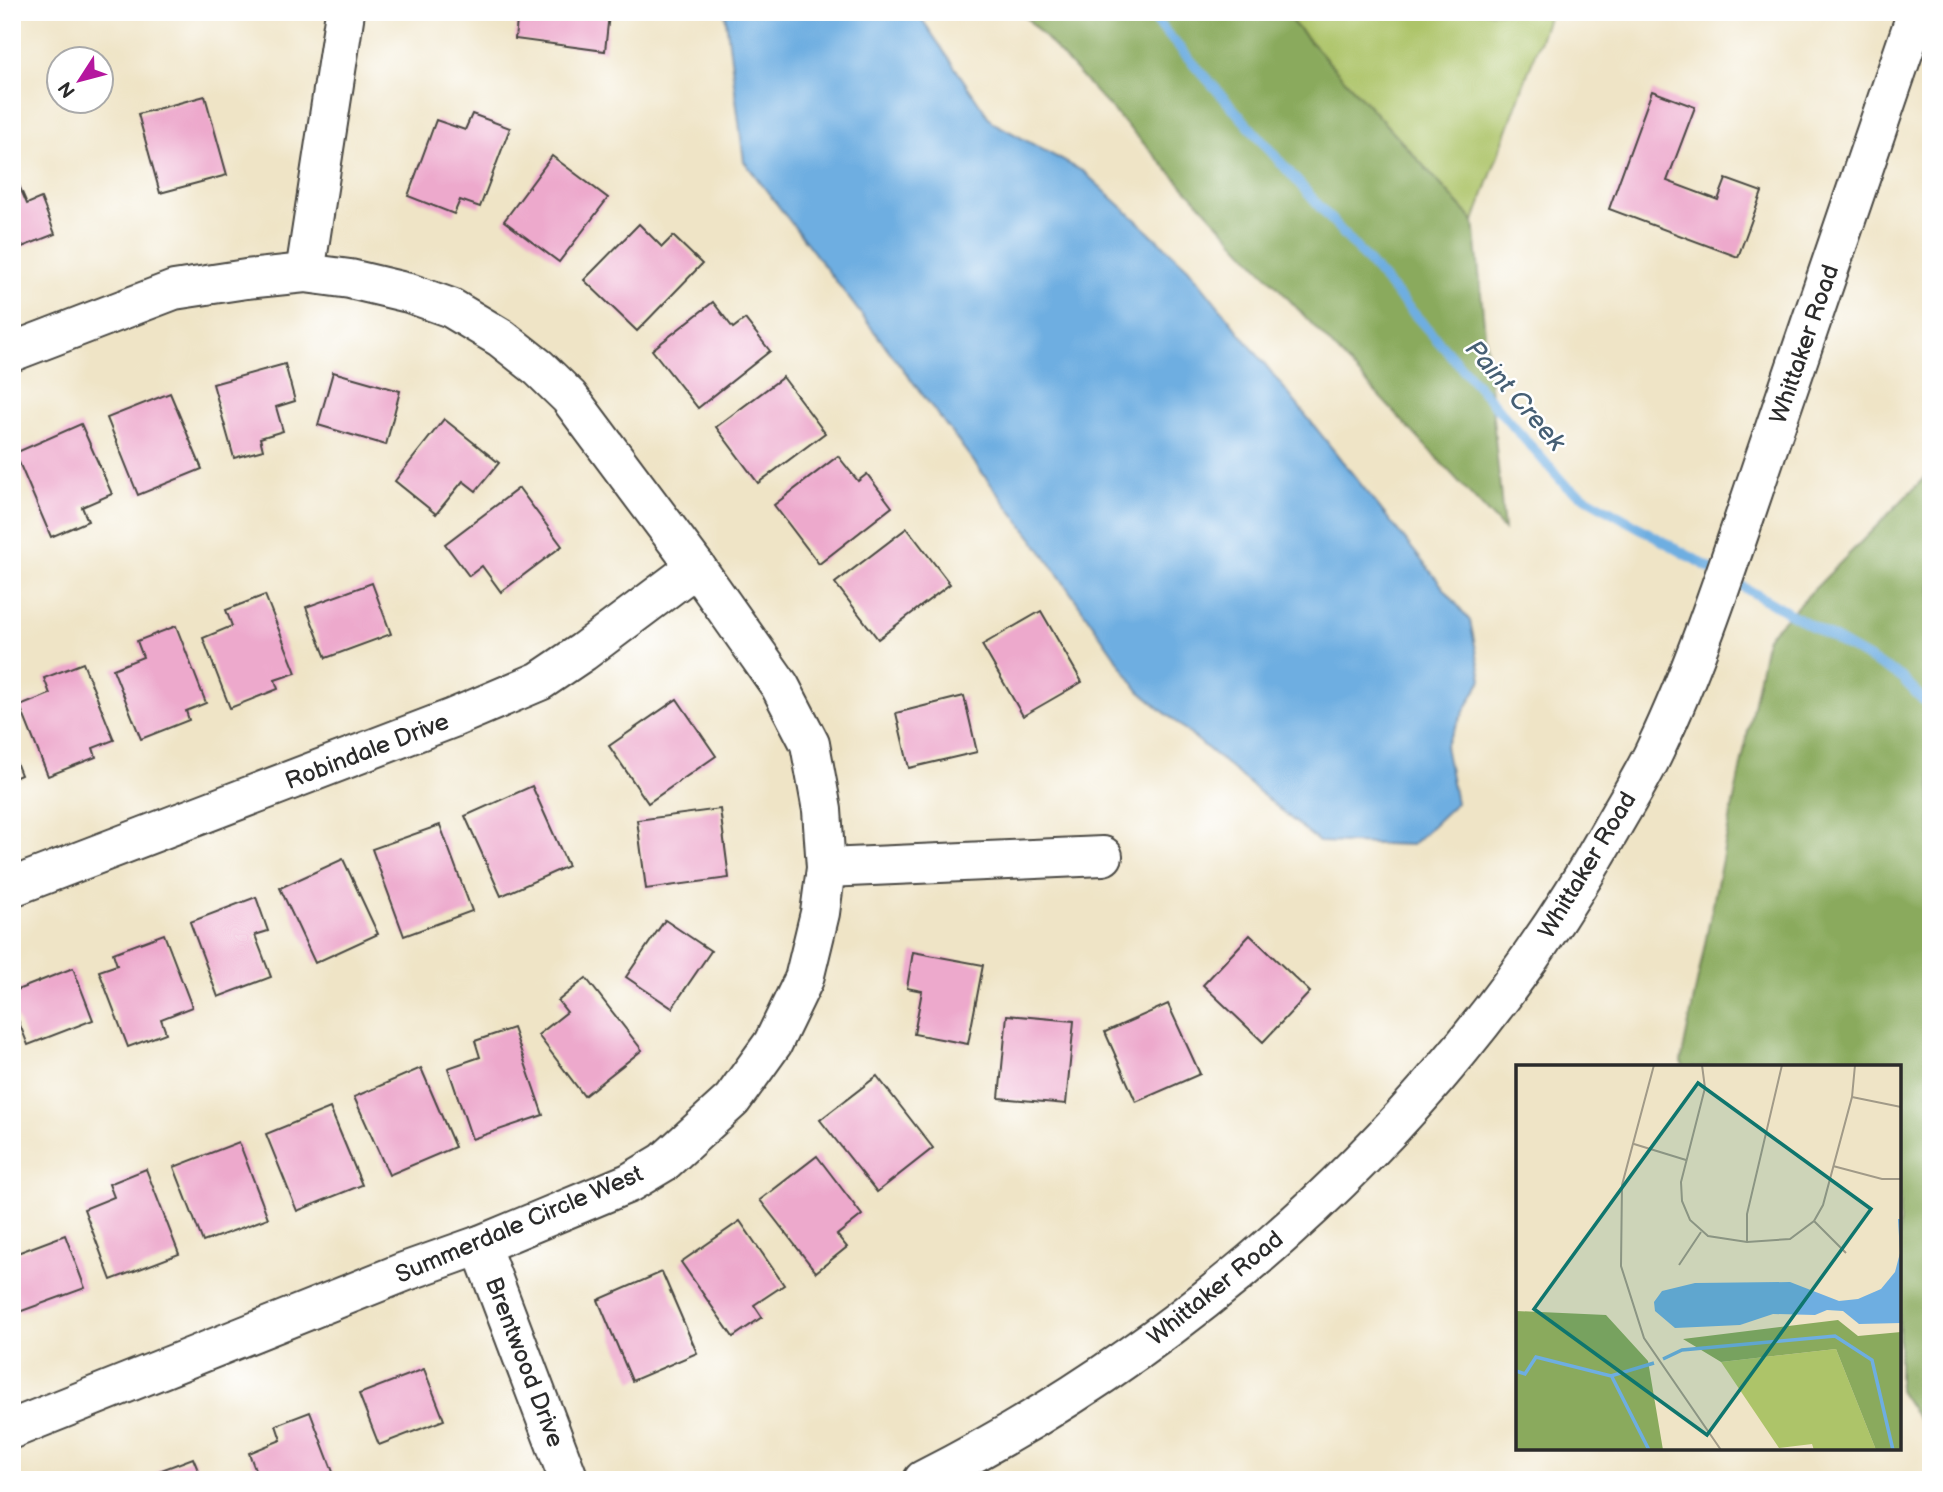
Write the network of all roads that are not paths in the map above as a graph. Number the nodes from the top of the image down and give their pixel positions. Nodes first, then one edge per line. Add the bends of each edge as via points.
1 (345, 12) edge
2 (1917, 12) edge
3 (305, 273) junction
4 (12, 352) edge
5 (696, 567) junction
6 (1103, 856) dead end
7 (826, 867) junction
8 (12, 887) edge
9 (480, 1245) junction
10 (12, 1429) edge
11 (569, 1480) edge
12 (923, 1480) edge

1 - 3 street
2 - 12 street, Whittaker Road via 1704,635 1654,752 1521,973 1457,1055 1296,1223 1181,1318 1081,1390 981,1451
3 - 4 street, Summerdale Circle West via 174,290
3 - 5 street, Summerdale Circle West via 409,293 451,308 501,338 569,397
5 - 7 street, Summerdale Circle West via 780,686 810,744
5 - 8 street, Robindale Drive via 540,681
6 - 7 street
7 - 9 street, Summerdale Circle West via 804,979 773,1043 732,1100 664,1162 629,1183
9 - 10 street, Summerdale Circle West
9 - 11 street, Brentwood Drive

